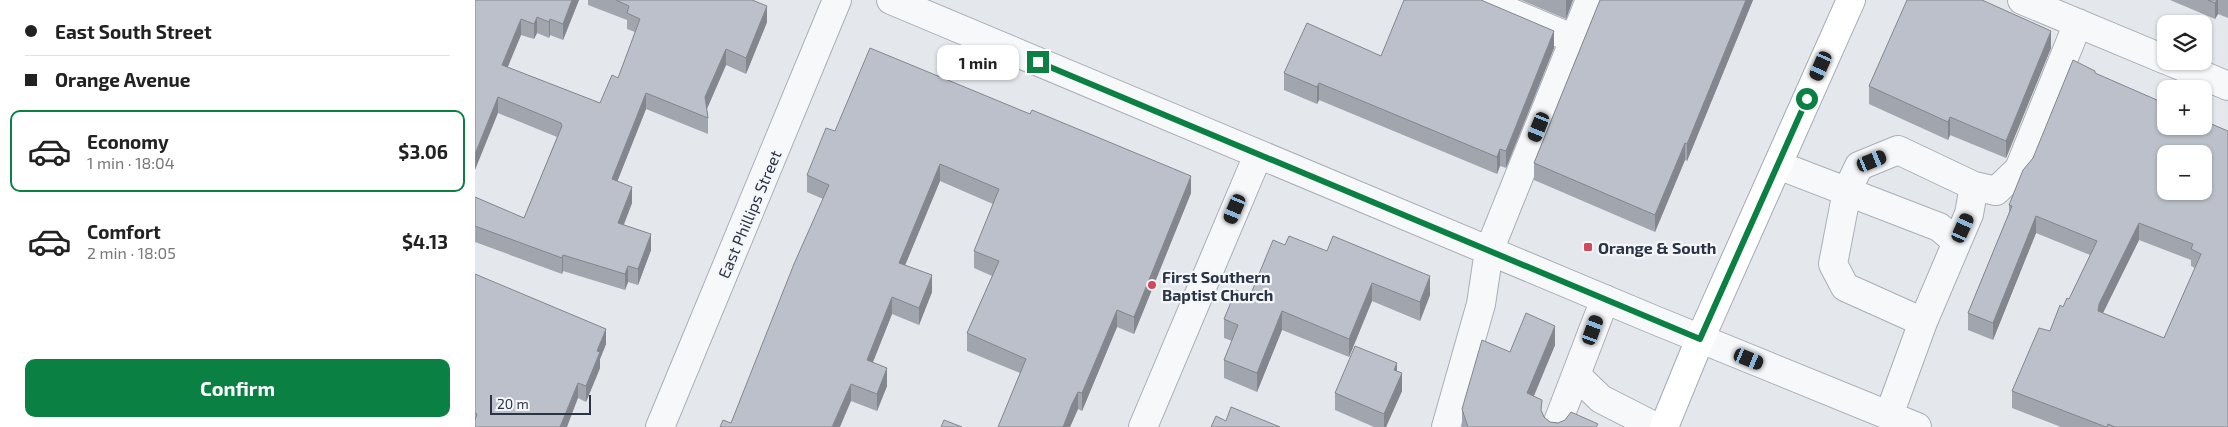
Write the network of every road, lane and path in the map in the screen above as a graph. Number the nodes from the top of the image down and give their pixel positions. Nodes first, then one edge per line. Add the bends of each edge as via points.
1 (837, 0) edge
2 (891, 0) edge
3 (1481, 0) edge
4 (1590, 0) edge
5 (1851, 0) edge
6 (2022, 0) edge
7 (2078, 23) junction
8 (1574, 39) junction
9 (2157, 56) edge
10 (2190, 70) edge
11 (2228, 86) edge
12 (1258, 155) junction
13 (1777, 165) junction
14 (1974, 186) junction
15 (1847, 192) junction
16 (1957, 242) junction
17 (1489, 251) junction
18 (1605, 299) junction
19 (1923, 322) junction
20 (1700, 339) junction
21 (1577, 376) junction
22 (1889, 415) junction
23 (660, 427) edge
24 (1143, 427) edge
25 (1446, 427) edge
26 (1557, 427) edge
27 (1656, 427) edge
28 (1664, 427) edge
29 (1917, 427) edge

1 - 23 street, East Phillips Street
2 - 12 street
3 - 8 street
4 - 8 street
5 - 13 main road
6 - 7 street
7 - 9 street
7 - 14 street via 2019,169 1996,191
8 - 17 street
10 - 11 street
12 - 17 street
12 - 24 street
13 - 15 street
13 - 20 main road
14 - 15 street via 1898,150 1859,166
14 - 16 street via 1969,214
15 - 16 street via 1939,227
15 - 19 street via 1833,264 1845,287
16 - 19 street
17 - 18 street
17 - 25 street via 1481,304
18 - 20 street
18 - 21 street
19 - 22 street
20 - 22 street
20 - 28 main road
21 - 26 street
21 - 27 street via 1601,399
22 - 29 street

